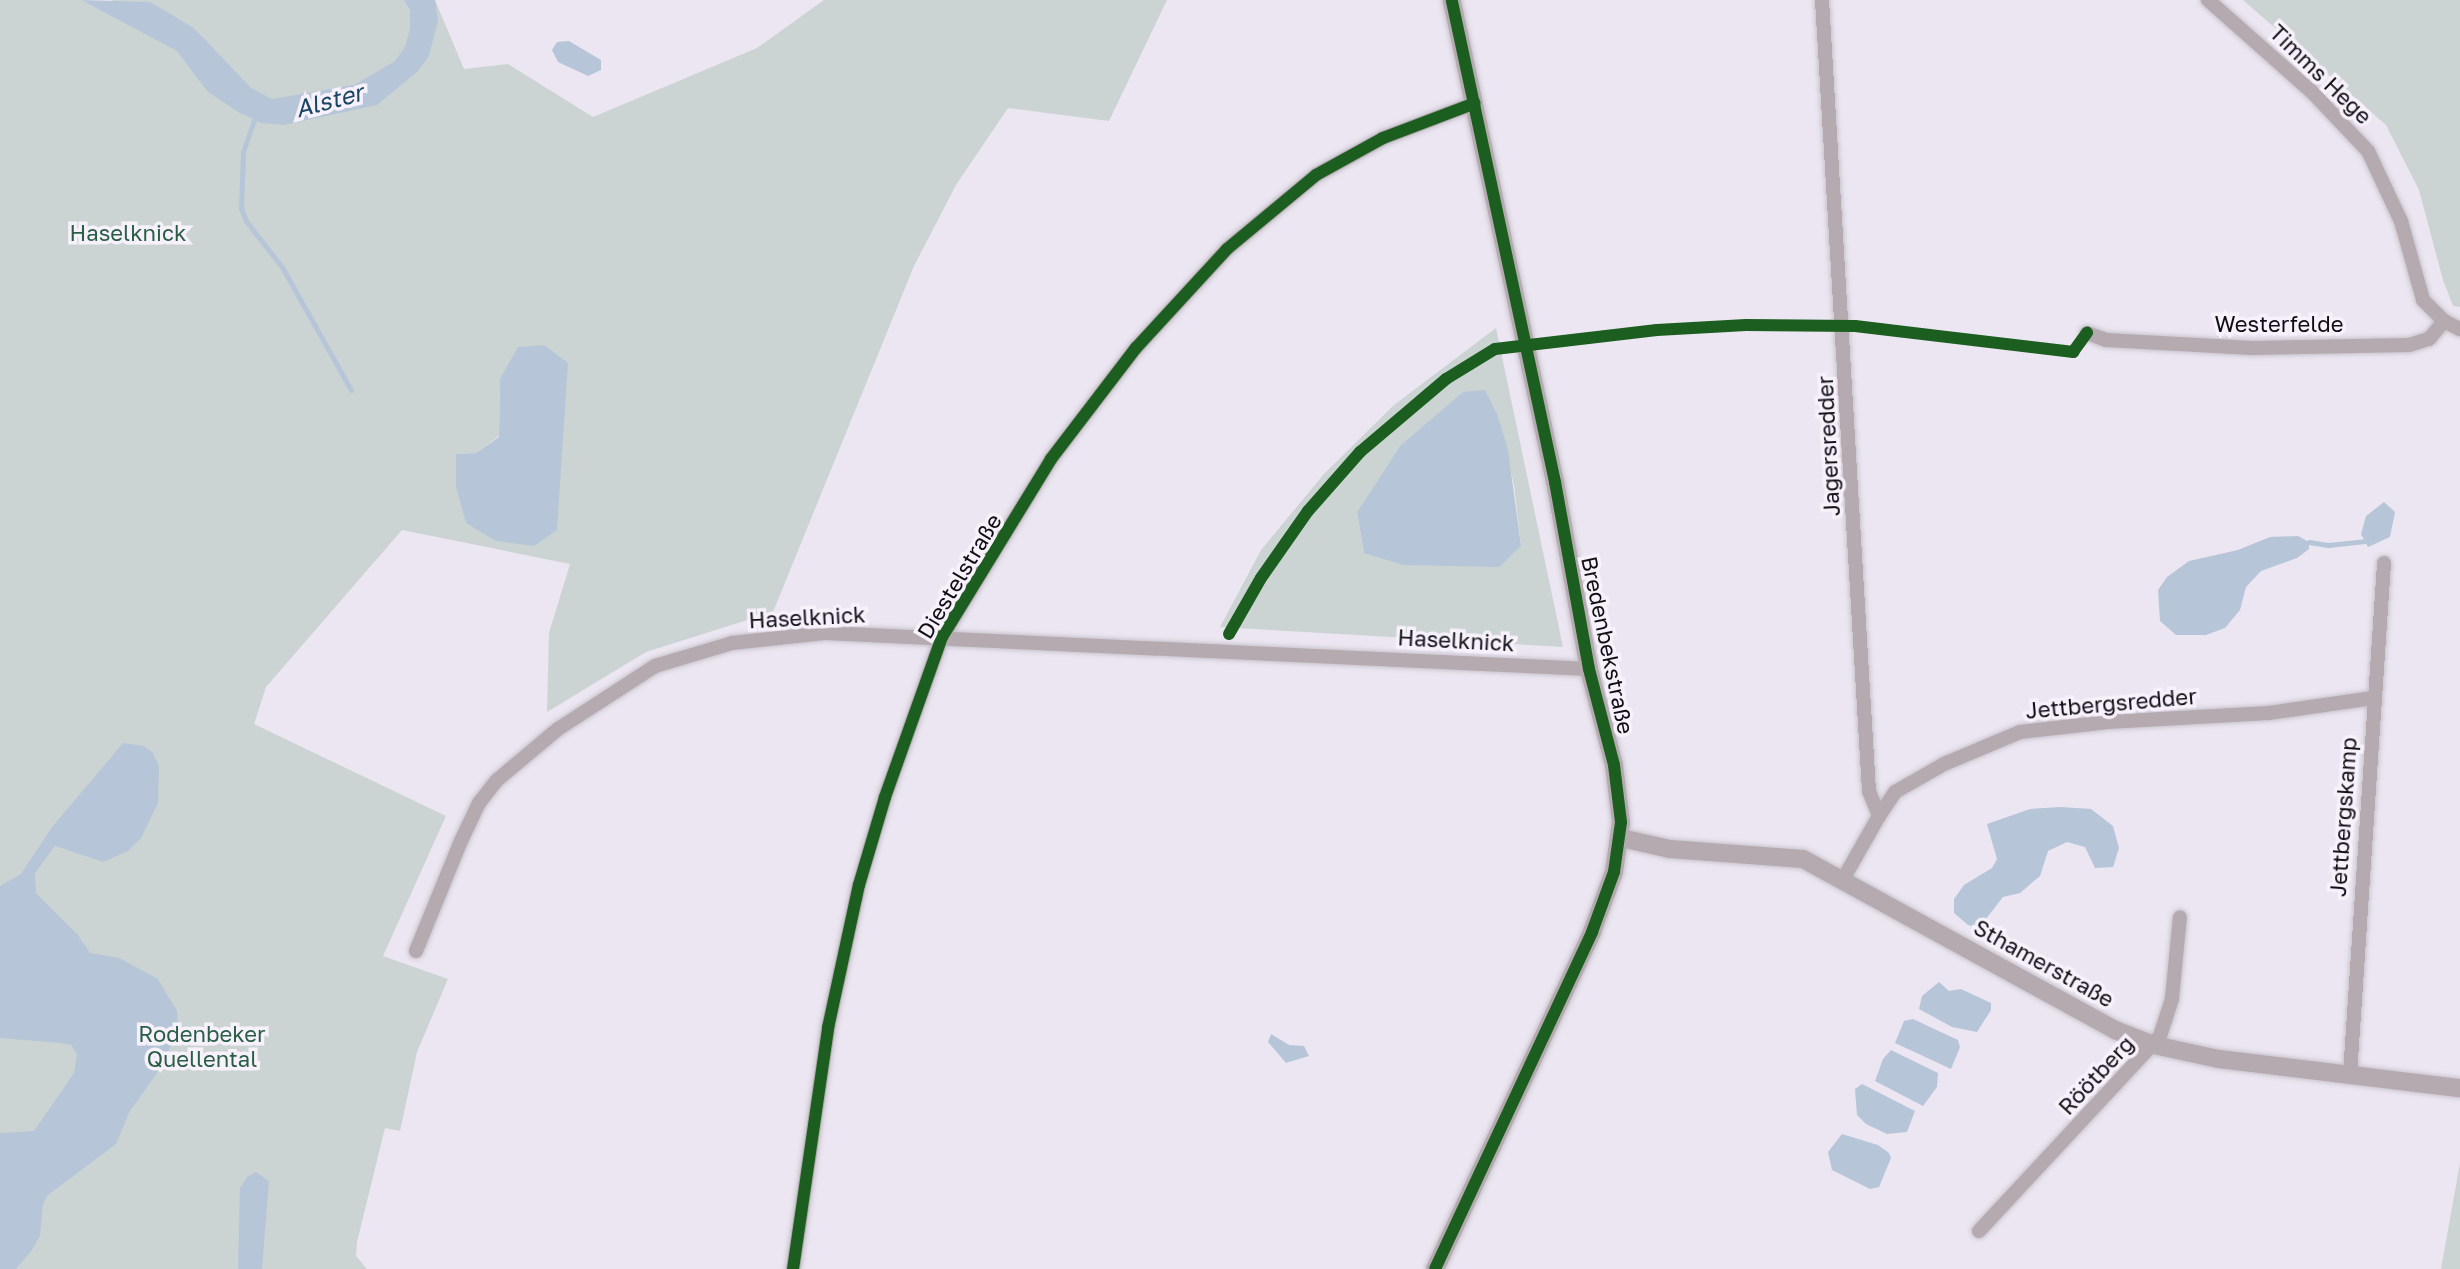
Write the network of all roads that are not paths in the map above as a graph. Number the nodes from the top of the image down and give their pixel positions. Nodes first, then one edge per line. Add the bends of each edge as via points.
1 (1452, 0) edge
2 (1822, 0) edge
3 (2208, 0) edge
4 (1475, 103) junction
5 (2444, 321) junction
6 (2460, 329) edge
7 (2087, 333) dead end
8 (2384, 563) dead end
9 (942, 637) junction
10 (1589, 669) junction
11 (2373, 698) junction
12 (1879, 816) junction
13 (1621, 838) junction
14 (1843, 879) junction
15 (2180, 917) dead end
16 (416, 951) dead end
17 (2154, 1045) junction
18 (2350, 1074) junction
19 (2460, 1088) edge
20 (1979, 1231) dead end
21 (793, 1269) edge
22 (1435, 1269) edge

1 - 4 street, Bredenbekstraße
2 - 12 street, Jagersredder via 1869,791
3 - 5 street, Timms Hege via 2311,91 2368,151 2401,221 2418,290
4 - 9 street, Diestelstraße via 1383,138 1316,175 1227,249 1136,348 1051,459
4 - 10 street, Bredenbekstraße
5 - 6 street
5 - 7 street, Westerfelde via 2429,339 2409,345 2252,348 2106,340
8 - 11 street, Jettbergskamp
9 - 10 street, Haselknick
9 - 16 street, Haselknick via 826,633 732,643 655,666 558,729 496,781 461,841
9 - 21 street, Diestelstraße via 859,885 828,1028
10 - 13 street, Bredenbekstraße via 1614,765
11 - 12 street, Jettbergsredder via 2269,713 2020,732 1944,764 1895,792
11 - 18 street, Jettbergskamp
12 - 14 street
13 - 14 street, Sthamerstraße via 1670,849 1794,857
13 - 22 street, Bredenbekstraße via 1592,932
14 - 17 street, Sthamerstraße via 2115,1030
15 - 17 street, Röötberg via 2172,998
17 - 18 street, Sthamerstraße via 2219,1059
17 - 20 street, Röötberg
18 - 19 street, Sthamerstraße

